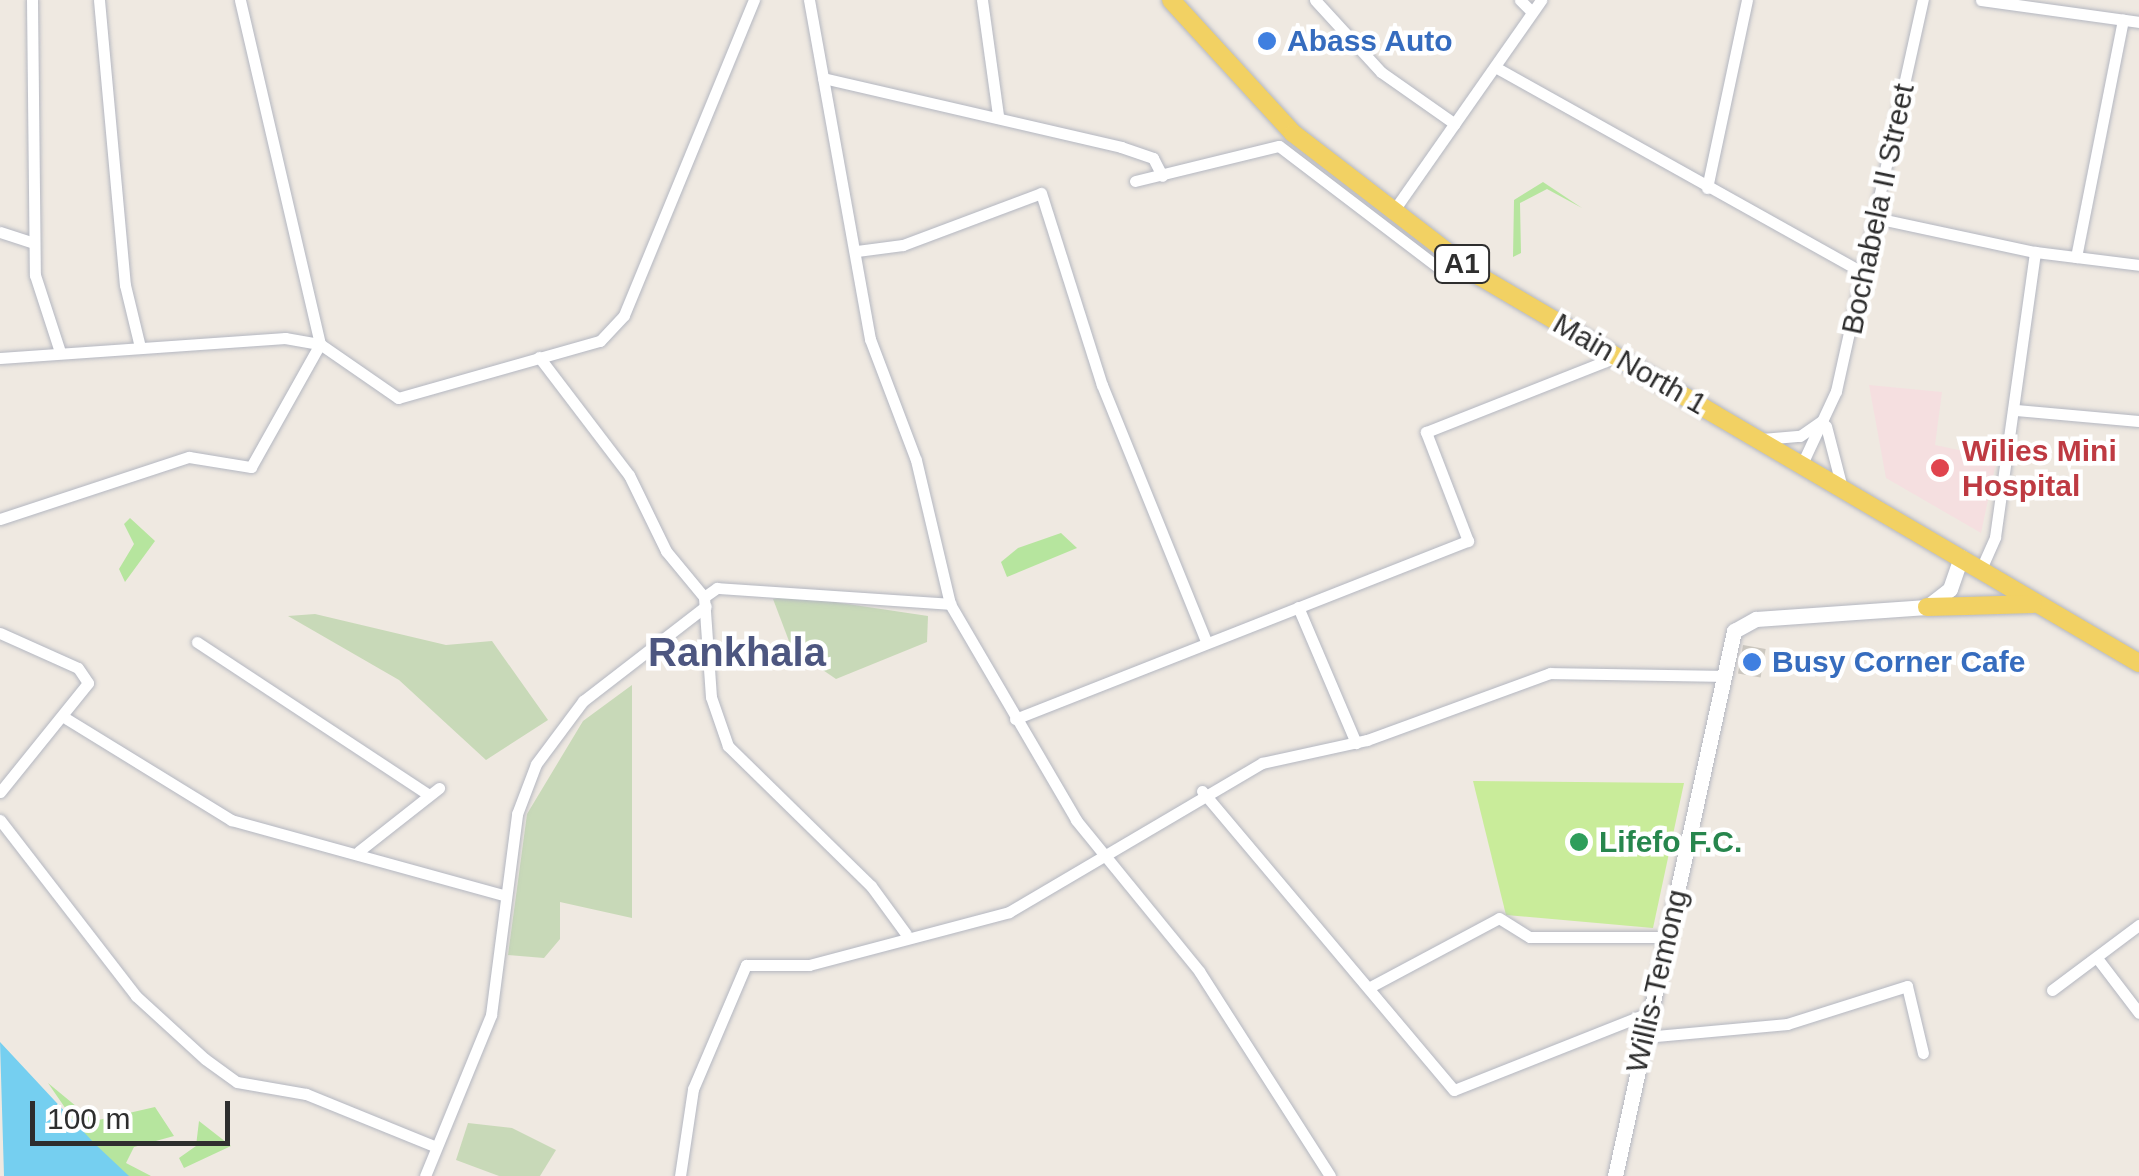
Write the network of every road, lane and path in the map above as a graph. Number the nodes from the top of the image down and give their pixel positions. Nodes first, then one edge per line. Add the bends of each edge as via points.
1 (32, 0) edge
2 (98, 0) edge
3 (240, 0) edge
4 (754, 0) edge
5 (809, 0) edge
6 (982, 0) edge
7 (1171, 0) edge
8 (1315, 0) edge
9 (1520, 0) edge
10 (1542, 0) edge
11 (1747, 0) edge
12 (1923, 0) edge
13 (1980, 0) edge
14 (1532, 12) junction
15 (2123, 20) junction
16 (2139, 22) edge
17 (1495, 67) junction
18 (823, 78) junction
19 (998, 116) junction
20 (1454, 124) junction
21 (1162, 176) junction
22 (1135, 181) dead end
23 (1708, 188) junction
24 (1392, 213) junction
25 (1876, 218) junction
26 (0, 232) edge
27 (33, 243) junction
28 (857, 251) junction
29 (2035, 252) junction
30 (2076, 257) junction
31 (2139, 264) edge
32 (1865, 274) junction
33 (1479, 276) junction
34 (320, 344) junction
35 (140, 347) junction
36 (60, 352) junction
37 (538, 357) junction
38 (1616, 357) junction
39 (0, 358) edge
40 (2016, 410) junction
41 (1827, 417) junction
42 (2139, 421) edge
43 (1758, 439) junction
44 (1802, 464) junction
45 (1846, 490) junction
46 (0, 519) edge
47 (1961, 557) junction
48 (1982, 569) junction
49 (705, 602) junction
50 (950, 604) junction
51 (2038, 604) junction
52 (1298, 606) junction
53 (1927, 607) junction
54 (0, 633) edge
55 (1205, 640) junction
56 (197, 642) dead end
57 (2139, 663) edge
58 (1723, 676) junction
59 (66, 719) junction
60 (1015, 719) junction
61 (1356, 743) junction
62 (1202, 791) junction
63 (0, 792) edge
64 (0, 820) edge
65 (359, 851) junction
66 (1105, 856) junction
67 (506, 896) junction
68 (2139, 924) edge
69 (906, 934) junction
70 (1667, 937) junction
71 (2097, 958) junction
72 (1370, 987) junction
73 (2052, 990) dead end
74 (1651, 1012) junction
75 (2139, 1013) edge
76 (1645, 1037) junction
77 (1923, 1052) dead end
78 (434, 1146) junction
79 (425, 1176) edge
80 (680, 1176) edge
81 (1330, 1176) edge
82 (1614, 1176) edge

1 - 27 street
2 - 35 street via 123,266
3 - 34 street
4 - 37 street via 624,316 600,341
5 - 18 street
6 - 19 street
7 - 24 main road, Main North 1 / A1 via 1293,133
8 - 20 street via 1381,72
9 - 14 street
10 - 14 street
11 - 23 street
12 - 25 street, Bochabela II Street
13 - 15 street
14 - 17 street
15 - 16 street
15 - 30 street
17 - 20 street
17 - 23 street
18 - 19 street
18 - 28 street
19 - 21 street via 1153,158
20 - 24 street
21 - 22 street
21 - 33 street via 1279,146 1446,273
23 - 32 street
24 - 33 main road, Main North 1 / A1
25 - 29 street
25 - 32 street, Bochabela II Street
26 - 27 street
27 - 36 street via 42,314
28 - 50 street via 870,339 916,460
28 - 55 street via 903,246 1041,193 1102,386
29 - 30 street
29 - 40 street
30 - 31 street
32 - 41 street, Bochabela II Street
33 - 38 main road, Main North 1 / A1
34 - 35 street
34 - 37 street via 398,398
34 - 46 street via 251,467 188,457
35 - 36 street
36 - 39 street
37 - 49 street via 630,475 684,580
38 - 43 main road, Main North 1 / A1
38 - 52 street via 1426,432 1468,541
40 - 42 street
40 - 48 street
41 - 43 street via 1800,436
41 - 44 street, Bochabela II Street
41 - 45 street, Bochabela II Street via 1826,451
43 - 44 main road, Main North 1 / A1
44 - 45 main road, Main North 1 / A1
45 - 47 main road, Main North 1 / A1
47 - 48 main road, Main North 1 / A1
47 - 53 main road via 1950,589
48 - 51 main road, Main North 1 / A1
49 - 50 street via 717,588
49 - 67 street via 583,701 556,734 523,793
49 - 69 street via 710,697 728,746 871,886
50 - 60 street
51 - 53 main road
51 - 57 main road, Main North 1 / A1
52 - 55 street
52 - 61 street
53 - 58 main road, Willis-Temong via 1744,622
54 - 59 street via 87,676
55 - 60 street
56 - 65 street via 434,792
58 - 61 street via 1550,673
58 - 70 main road, Willis-Temong
59 - 63 street
59 - 65 street via 231,820
60 - 66 street
61 - 62 street via 1283,756
62 - 66 street
62 - 72 street
64 - 78 street via 136,996 236,1082 306,1094
65 - 67 street
66 - 69 street via 1009,912
66 - 81 street via 1199,971
67 - 78 street via 490,1015
68 - 71 street
69 - 80 street via 809,966 737,972 693,1089
70 - 72 street via 1530,937 1498,918
70 - 74 main road, Willis-Temong
71 - 73 street
71 - 75 street
72 - 74 street via 1459,1092
74 - 76 main road, Willis-Temong
76 - 77 street via 1786,1024 1907,986
76 - 82 main road, Willis-Temong
78 - 79 street

